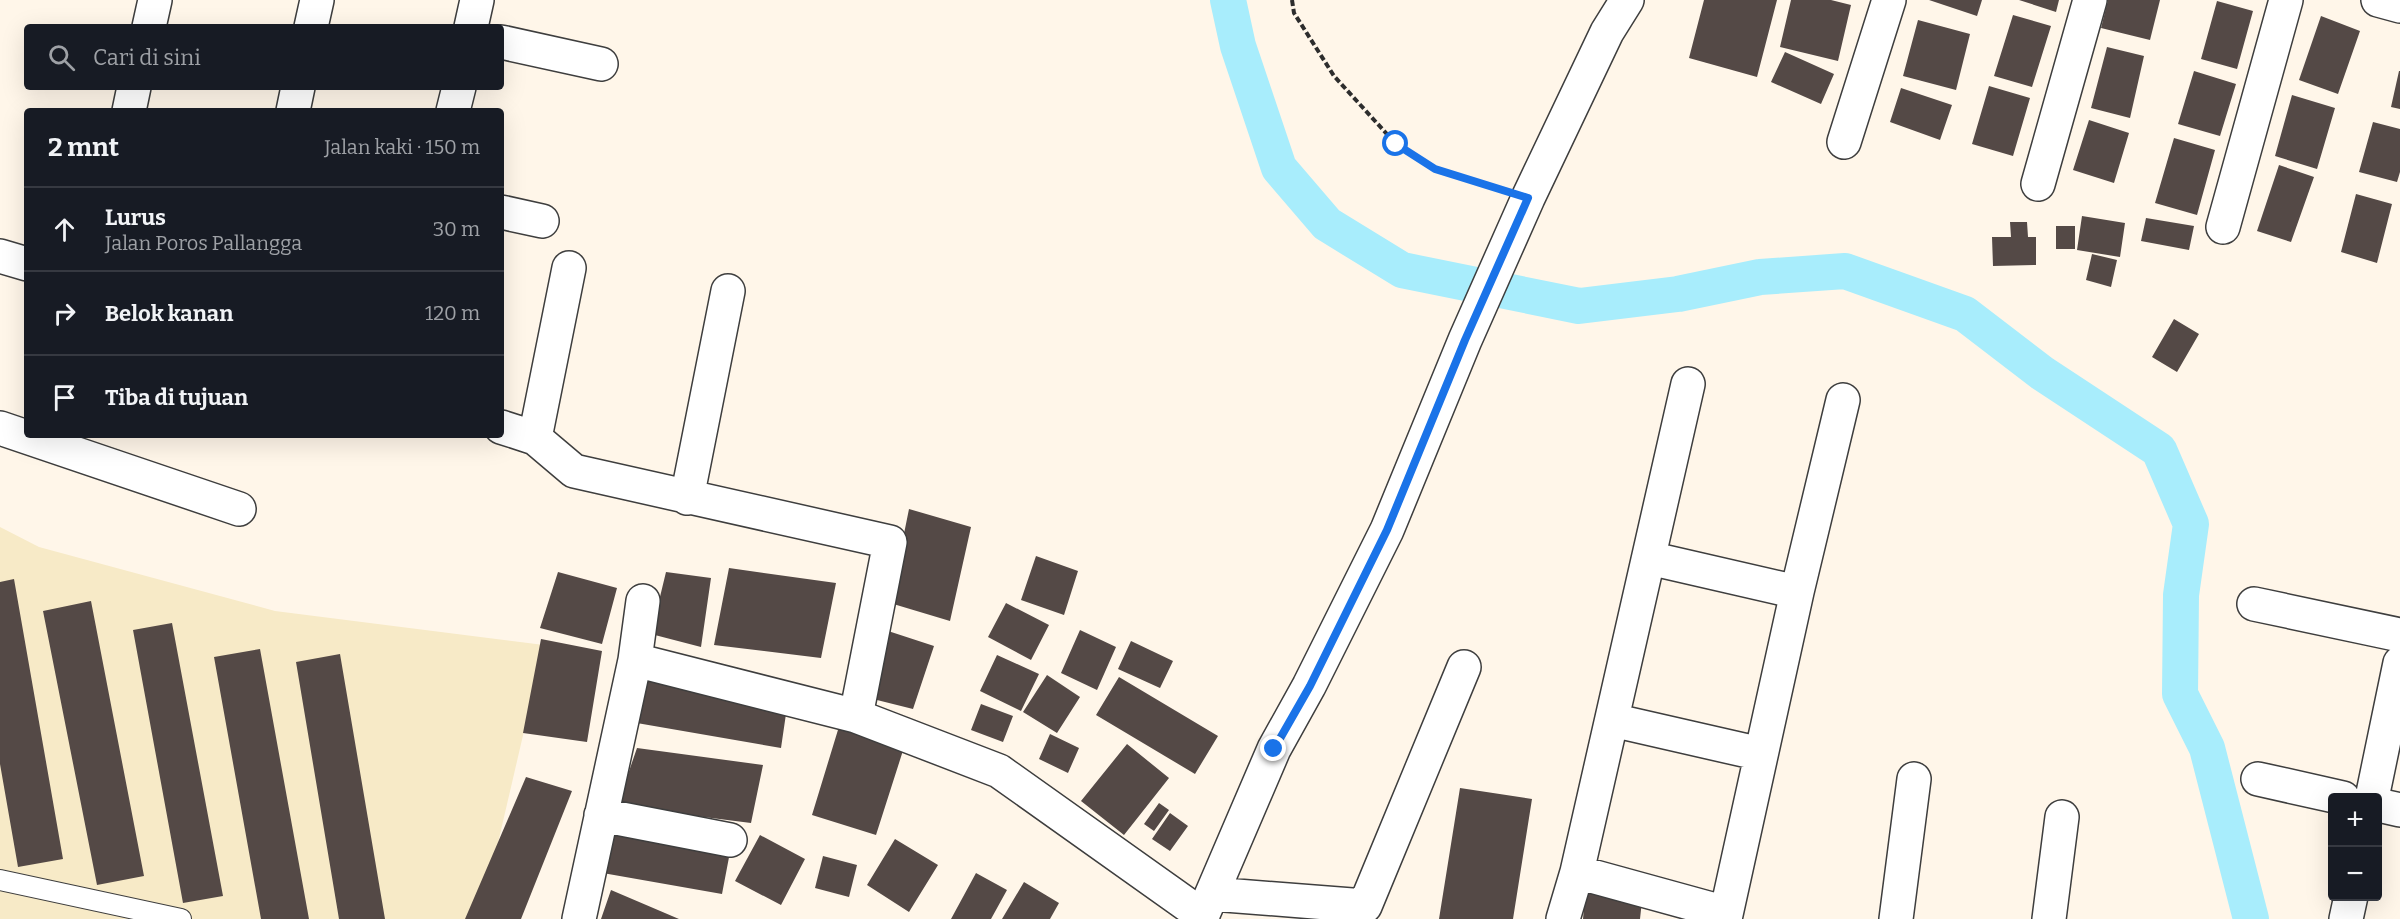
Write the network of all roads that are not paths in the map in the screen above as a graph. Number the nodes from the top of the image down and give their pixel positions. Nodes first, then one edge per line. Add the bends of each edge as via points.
1 (155, 0) edge
2 (317, 0) edge
3 (477, 0) edge
4 (1627, 0) edge
5 (1889, 0) edge
6 (2090, 0) edge
7 (2286, 0) edge
8 (2378, 0) edge
9 (2400, 6) edge
10 (150, 24) edge
11 (312, 24) edge
12 (472, 24) edge
13 (504, 43) edge
14 (602, 64) dead end
15 (133, 90) edge
16 (297, 90) edge
17 (458, 90) edge
18 (130, 108) edge
19 (294, 108) edge
20 (454, 108) edge
21 (1844, 142) dead end
22 (2038, 184) dead end
23 (504, 213) edge
24 (542, 221) dead end
25 (2223, 227) dead end
26 (0, 256) edge
27 (24, 263) edge
28 (569, 268) dead end
29 (728, 291) dead end
30 (1688, 384) dead end
31 (1843, 400) dead end
32 (0, 428) edge
33 (504, 428) edge
34 (24, 434) edge
35 (40, 438) edge
36 (535, 438) junction
37 (687, 498) junction
38 (239, 508) dead end
39 (1649, 558) junction
40 (1797, 592) junction
41 (643, 601) dead end
42 (2254, 604) dead end
43 (2400, 635) edge
44 (634, 660) junction
45 (2400, 663) edge
46 (1464, 667) dead end
47 (856, 716) junction
48 (1612, 720) junction
49 (1761, 754) junction
50 (1914, 779) dead end
51 (2258, 779) dead end
52 (2373, 793) edge
53 (2328, 795) edge
54 (2382, 806) edge
55 (2400, 810) edge
56 (601, 815) junction
57 (2062, 817) dead end
58 (730, 840) dead end
59 (1577, 872) junction
60 (0, 880) edge
61 (2350, 901) edge
62 (1205, 910) edge
63 (1726, 916) edge
64 (181, 919) edge
65 (579, 919) edge
66 (1563, 919) edge
67 (1896, 919) edge
68 (2049, 919) edge
69 (2346, 919) edge

1 - 10 street
2 - 11 street
3 - 12 street
4 - 62 street via 1607,32 1528,198 1387,530 1310,686 1274,749
5 - 21 street
6 - 22 street
7 - 25 street
8 - 9 street
13 - 14 street
15 - 18 street
16 - 19 street
17 - 20 street
23 - 24 street
26 - 27 street
28 - 36 street
29 - 37 street
30 - 39 street
31 - 40 street
32 - 34 street
33 - 36 street
35 - 38 street
36 - 37 street via 574,471
37 - 47 street via 890,543
39 - 40 street
39 - 48 street
40 - 49 street
41 - 44 street
42 - 43 street
44 - 47 street
44 - 56 street
45 - 52 street
46 - 62 street via 1365,906
47 - 62 street via 999,771
48 - 49 street
48 - 59 street
49 - 63 street
50 - 67 street
51 - 53 street
54 - 55 street
56 - 58 street
56 - 65 street
57 - 68 street
59 - 63 street
59 - 66 street
60 - 64 lane
61 - 69 street

